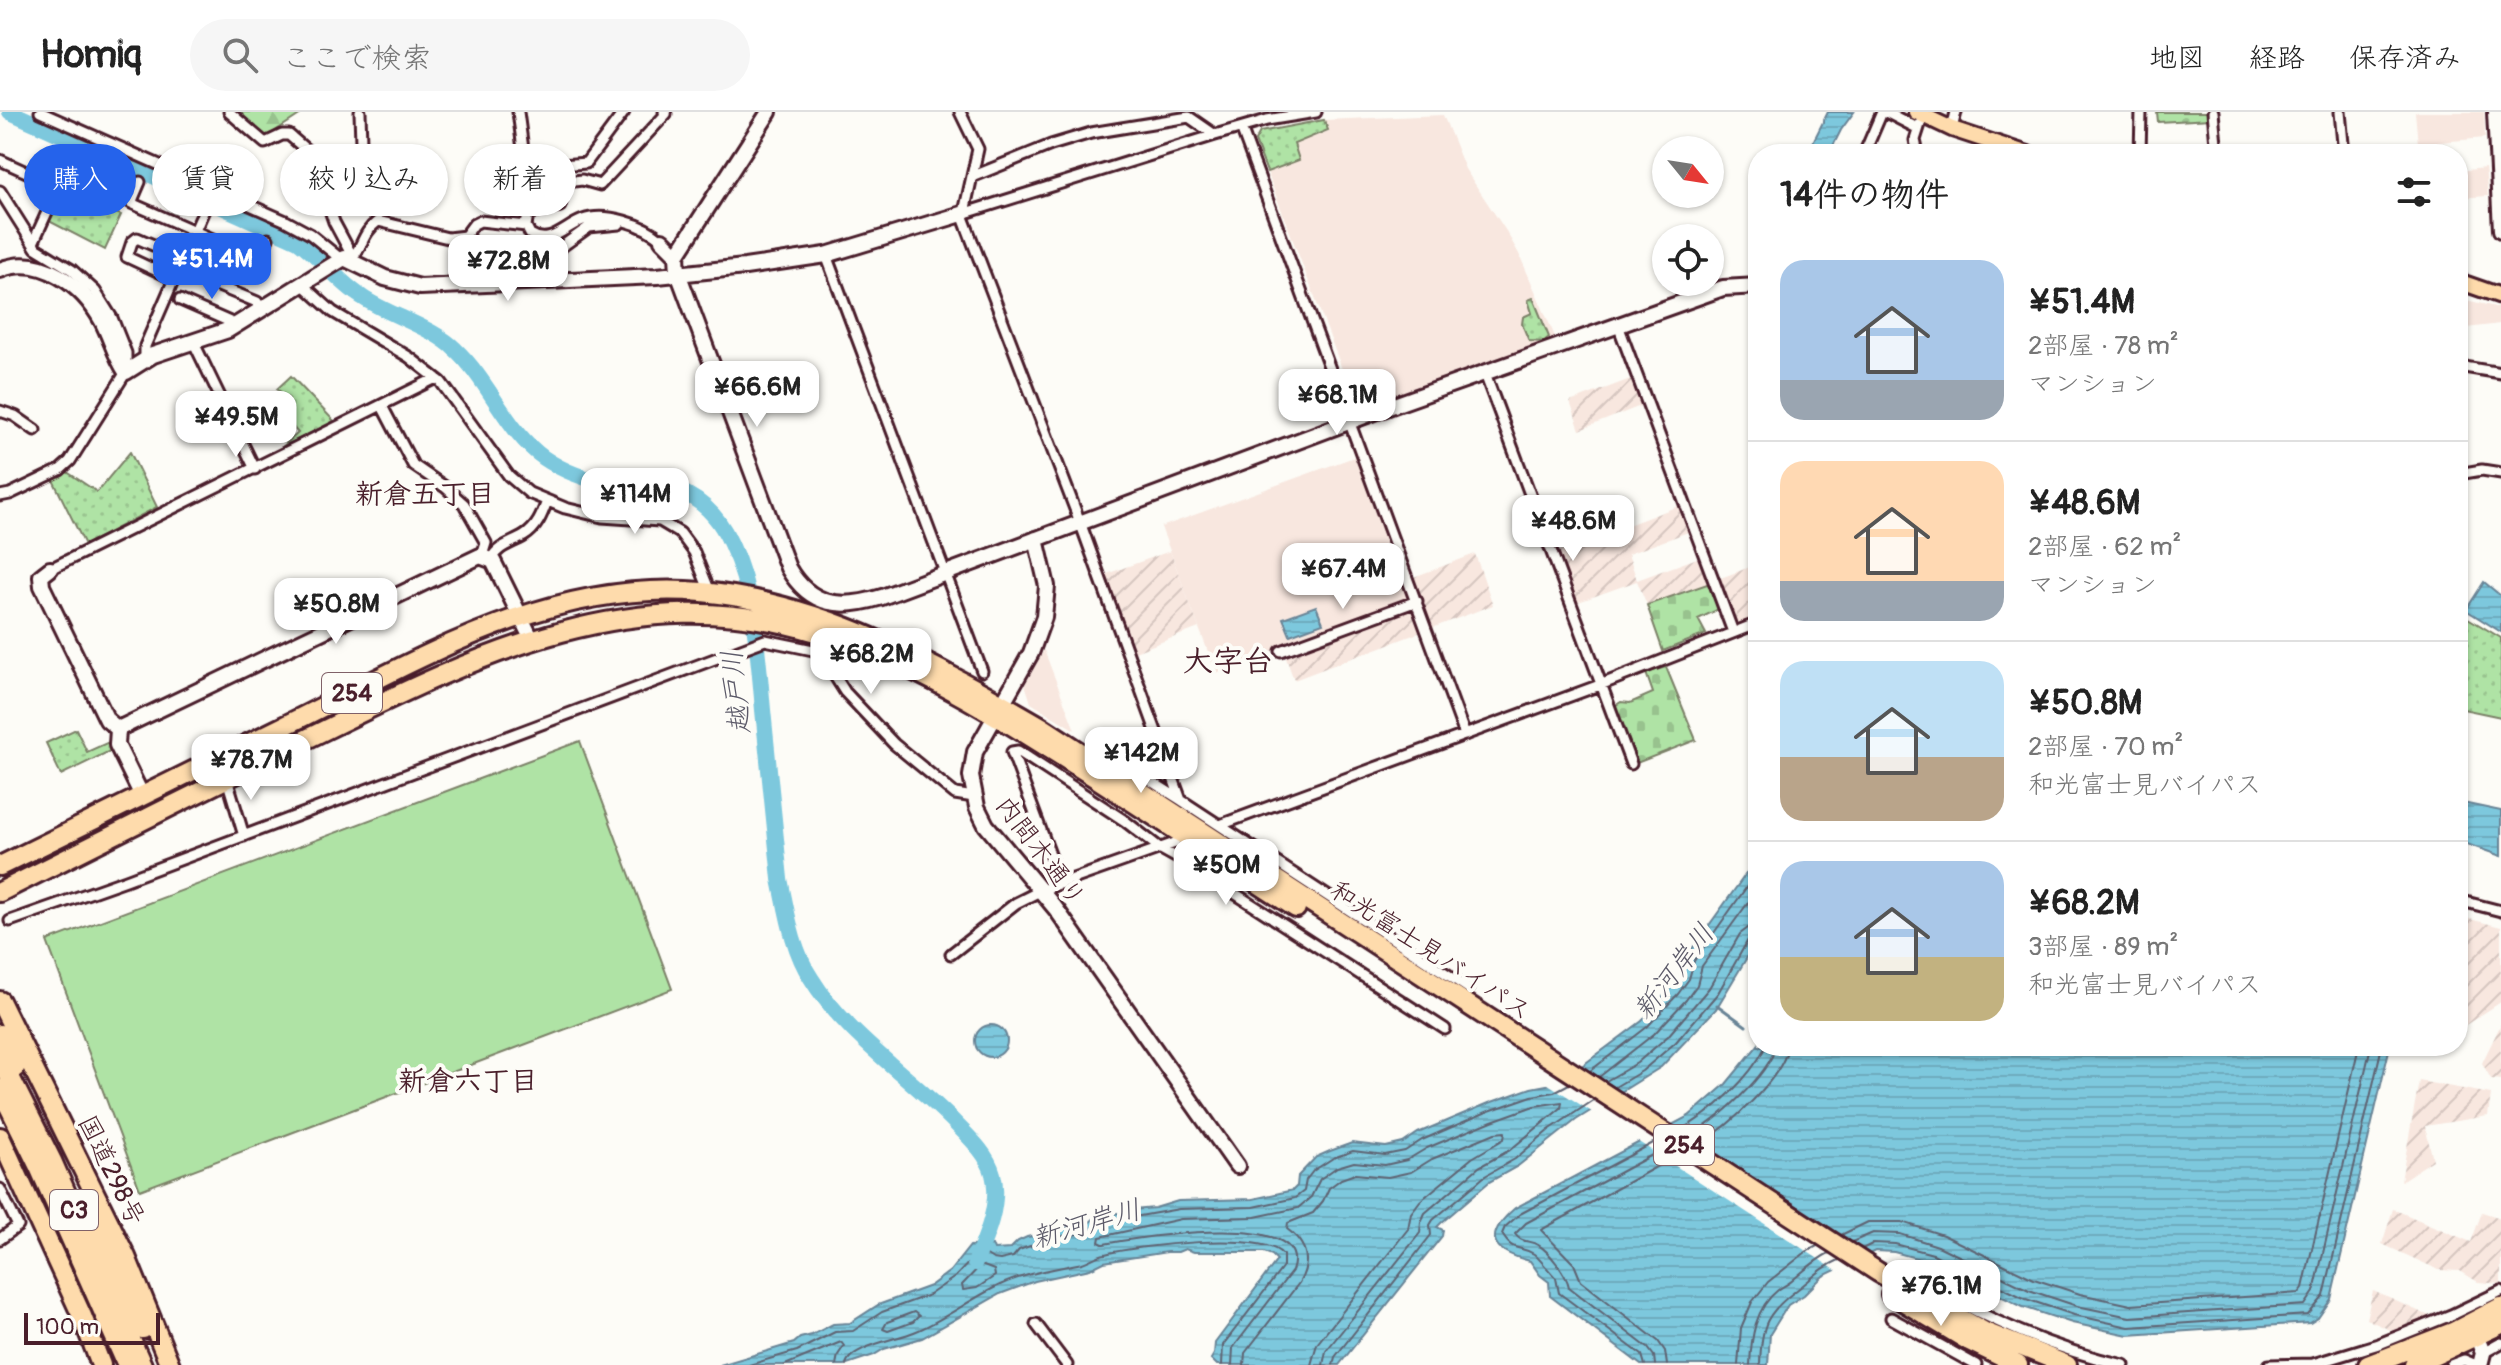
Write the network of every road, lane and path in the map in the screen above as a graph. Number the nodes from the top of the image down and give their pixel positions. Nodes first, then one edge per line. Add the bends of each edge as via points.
1 (40, 112) edge
2 (229, 112) edge
3 (360, 112) edge
4 (518, 112) edge
5 (624, 112) edge
6 (664, 112) edge
7 (769, 112) edge
8 (960, 112) edge
9 (1316, 112) edge
10 (1884, 112) edge
11 (1956, 112) edge
12 (2141, 112) edge
13 (2213, 112) edge
14 (2340, 112) edge
15 (2495, 112) edge
16 (1919, 119) edge
17 (1241, 128) junction
18 (1952, 129) junction
19 (1215, 135) junction
20 (1915, 140) junction
21 (361, 144) edge
22 (523, 144) edge
23 (1869, 144) edge
24 (1914, 144) edge
25 (1916, 144) edge
26 (1988, 144) edge
27 (2140, 144) edge
28 (2216, 144) edge
29 (2343, 144) edge
30 (0, 160) edge
31 (576, 164) edge
32 (24, 171) edge
33 (974, 176) junction
34 (576, 181) edge
35 (140, 182) dead end
36 (0, 191) edge
37 (136, 192) edge
38 (136, 205) edge
39 (962, 214) junction
40 (46, 216) edge
41 (201, 216) edge
42 (528, 216) edge
43 (628, 223) junction
44 (526, 226) junction
45 (2501, 230) edge
46 (194, 232) junction
47 (268, 239) dead end
48 (662, 240) joint
49 (33, 243) junction
50 (677, 255) junction
51 (826, 255) junction
52 (183, 258) junction
53 (343, 260) junction
54 (178, 269) junction
55 (0, 270) edge
56 (678, 273) junction
57 (174, 279) junction
58 (533, 283) junction
59 (2468, 284) edge
60 (303, 285) junction
61 (1748, 287) edge
62 (2501, 296) edge
63 (180, 300) dead end
64 (263, 310) junction
65 (237, 325) junction
66 (1618, 325) junction
67 (194, 343) junction
68 (145, 359) junction
69 (2468, 368) edge
70 (126, 372) junction
71 (2501, 373) edge
72 (1485, 374) junction
73 (436, 378) junction
74 (382, 406) junction
75 (0, 411) edge
76 (1349, 422) junction
77 (35, 430) dead end
78 (255, 469) junction
79 (2468, 472) edge
80 (2501, 473) edge
81 (0, 496) edge
82 (547, 501) junction
83 (1080, 522) junction
84 (1036, 539) junction
85 (486, 558) junction
86 (50, 569) joint
87 (944, 572) junction
88 (717, 593) junction
89 (1417, 601) junction
90 (519, 615) junction
91 (1748, 627) edge
92 (1733, 632) junction
93 (532, 640) junction
94 (1281, 651) dead end
95 (982, 671) dead end
96 (1600, 685) junction
97 (998, 710) junction
98 (118, 729) junction
99 (1465, 735) junction
100 (1099, 764) junction
101 (1631, 764) dead end
102 (227, 779) junction
103 (142, 796) junction
104 (974, 797) junction
105 (1181, 800) junction
106 (1220, 825) junction
107 (244, 836) junction
108 (1175, 843) dead end
109 (1161, 849) junction
110 (0, 866) edge
111 (1061, 884) junction
112 (1042, 890) junction
113 (0, 892) edge
114 (2468, 903) edge
115 (2501, 911) edge
116 (10, 921) dead end
117 (951, 954) dead end
118 (1468, 988) dead end
119 (0, 1001) edge
120 (0, 1015) edge
121 (1445, 1029) dead end
122 (1496, 1030) junction
123 (0, 1034) edge
124 (0, 1057) edge
125 (0, 1088) edge
126 (0, 1095) edge
127 (20, 1126) junction
128 (3, 1144) edge
129 (52, 1161) junction
130 (1235, 1163) dead end
131 (0, 1189) edge
132 (0, 1239) edge
133 (1858, 1266) junction
134 (2501, 1291) edge
135 (1950, 1300) dead end
136 (2501, 1307) edge
137 (1891, 1318) dead end
138 (1036, 1324) dead end
139 (2501, 1324) edge
140 (2501, 1343) edge
141 (2478, 1348) edge
142 (101, 1365) edge
143 (113, 1365) edge
144 (127, 1365) edge
145 (142, 1365) edge
146 (158, 1365) edge
147 (170, 1365) edge
148 (1067, 1365) edge
149 (1976, 1365) edge
150 (2018, 1365) edge
151 (2067, 1365) edge
152 (2124, 1365) edge
153 (2269, 1365) edge
154 (2368, 1365) edge
155 (2414, 1365) edge
156 (2451, 1365) edge

1 - 53 street via 286,221
2 - 53 street via 265,143 289,135 311,154 349,250
3 - 21 street
4 - 22 street
5 - 31 street via 586,163
6 - 34 street via 600,185
7 - 50 street
8 - 33 street via 978,149
9 - 17 street
10 - 16 street
10 - 23 street
11 - 18 street
12 - 27 street
13 - 28 street
14 - 29 street
15 - 45 street
16 - 18 main road
16 - 20 street
17 - 19 street
17 - 76 street
18 - 26 main road
19 - 33 street via 1189,117 1091,133
19 - 39 street
20 - 24 street
20 - 25 street
30 - 32 street
33 - 39 street
35 - 37 street
36 - 49 street
38 - 46 street
39 - 51 street
39 - 83 street
40 - 49 street
41 - 46 street
42 - 44 street
43 - 44 street via 584,220 542,240
43 - 48 street
43 - 58 street via 589,227 557,250 533,257
44 - 53 street via 480,221 461,238 448,238 378,221 367,230 357,253
46 - 47 street via 258,259
46 - 52 street
48 - 50 street
49 - 70 street via 95,291 126,353
50 - 56 street
51 - 56 street
51 - 87 street
52 - 54 street
52 - 57 street via 137,238 132,242 127,257
53 - 58 street via 420,287
53 - 60 street
54 - 57 street
54 - 64 street via 257,302
55 - 70 street via 36,266 68,282 91,304
56 - 58 street
56 - 87 street via 797,581 818,598 848,605
57 - 68 street via 145,346
59 - 62 main road
60 - 64 street
60 - 73 street via 333,312
61 - 66 street via 1727,287
63 - 65 street
64 - 65 street
65 - 67 street
66 - 72 street
66 - 92 street
67 - 68 street
67 - 78 street
68 - 70 street
69 - 71 street
70 - 81 street via 67,465
72 - 76 street
72 - 96 street
73 - 74 street
73 - 82 street via 509,476
74 - 78 street
74 - 85 street via 413,465 456,496 472,515 486,543
75 - 77 street
76 - 83 street
76 - 89 street
78 - 86 street
79 - 80 street
82 - 85 street via 532,529
82 - 88 street via 602,517 660,521 680,533
83 - 84 street
83 - 105 street
84 - 87 street
84 - 97 street, 内間木通り via 1047,586 1044,617
85 - 90 street
85 - 98 street
86 - 98 street via 41,576 42,586 107,720
87 - 95 street
88 - 90 highway, 和光富士見バイパス / 254 via 621,593
88 - 97 highway, 和光富士見バイパス / 254 via 808,614 871,638 948,674
89 - 94 street
89 - 99 street
90 - 93 street
90 - 103 highway, 和光富士見バイパス / 254
91 - 92 street
92 - 96 street
93 - 97 highway, 和光富士見バイパス / 254 via 640,615 764,620 866,650
93 - 102 highway, 和光富士見バイパス / 254 via 445,673
96 - 99 street
96 - 101 street
97 - 100 highway, 和光富士見バイパス / 254
97 - 104 street, 内間木通り via 975,752
97 - 122 highway, 和光富士見バイパス / 254 via 1055,752
98 - 103 street via 117,745
99 - 106 street
100 - 105 street via 1105,752
100 - 122 highway, 和光富士見バイパス / 254
102 - 107 street
102 - 113 highway, 和光富士見バイパス / 254
103 - 110 highway, 和光富士見バイパス / 254
104 - 107 street via 955,794 894,744 845,692 821,654 765,640
104 - 112 street, 内間木通り via 986,825
105 - 106 street
106 - 118 street
107 - 116 street
108 - 109 street
109 - 111 street
109 - 111 street via 1018,751 1012,752
109 - 121 street
111 - 112 street
112 - 117 street via 1016,903
112 - 130 street, 内間木通り
114 - 115 street
119 - 147 highway, 国道298号 via 126,1257
120 - 146 highway
122 - 133 highway, 和光富士見バイパス / 254
123 - 129 highway
124 - 129 highway, C3
125 - 127 highway, C3
126 - 127 highway
127 - 144 highway, C3
128 - 142 highway
128 - 143 highway via 35,1197
129 - 145 highway, C3
131 - 132 street via 18,1226
133 - 150 highway, 和光富士見バイパス / 254 via 1957,1334
133 - 151 highway, 和光富士見バイパス / 254 via 1985,1332
134 - 153 street via 2379,1344 2313,1364
135 - 152 street via 2050,1344
136 - 141 highway
137 - 149 street
138 - 148 street
139 - 141 highway
140 - 141 street
141 - 154 highway via 2423,1345
141 - 155 highway
141 - 156 street

